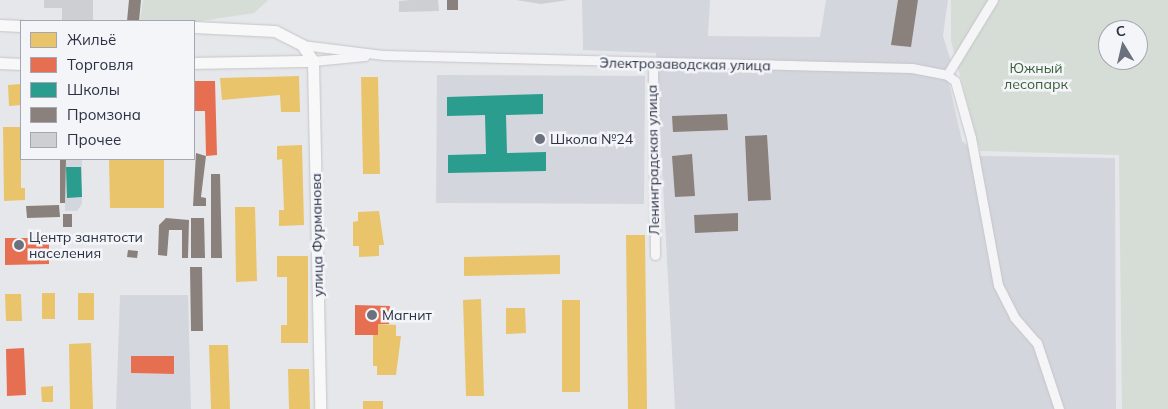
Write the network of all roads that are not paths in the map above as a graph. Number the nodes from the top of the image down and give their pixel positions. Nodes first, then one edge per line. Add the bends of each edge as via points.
1 (993, 0) edge
2 (0, 25) edge
3 (20, 26) edge
4 (195, 27) edge
5 (302, 45) junction
6 (384, 55) junction
7 (313, 61) junction
8 (0, 63) edge
9 (195, 63) edge
10 (20, 64) edge
11 (653, 64) junction
12 (948, 75) junction
13 (655, 255) dead end
14 (320, 409) edge
15 (1059, 409) edge

1 - 12 street
2 - 3 main road
4 - 5 main road, Электрозаводская улица via 275,30
5 - 6 street, Электрозаводская улица
5 - 7 main road, Электрозаводская улица
6 - 7 street, Электрозаводская улица
6 - 11 street, Электрозаводская улица
7 - 9 main road, Электрозаводская улица
7 - 14 main road, улица Фурманова
8 - 10 main road
11 - 12 street, Электрозаводская улица via 912,68
11 - 13 street, Ленинградская улица
12 - 15 street via 954,81 963,108 984,196 998,285 1014,317 1038,343

